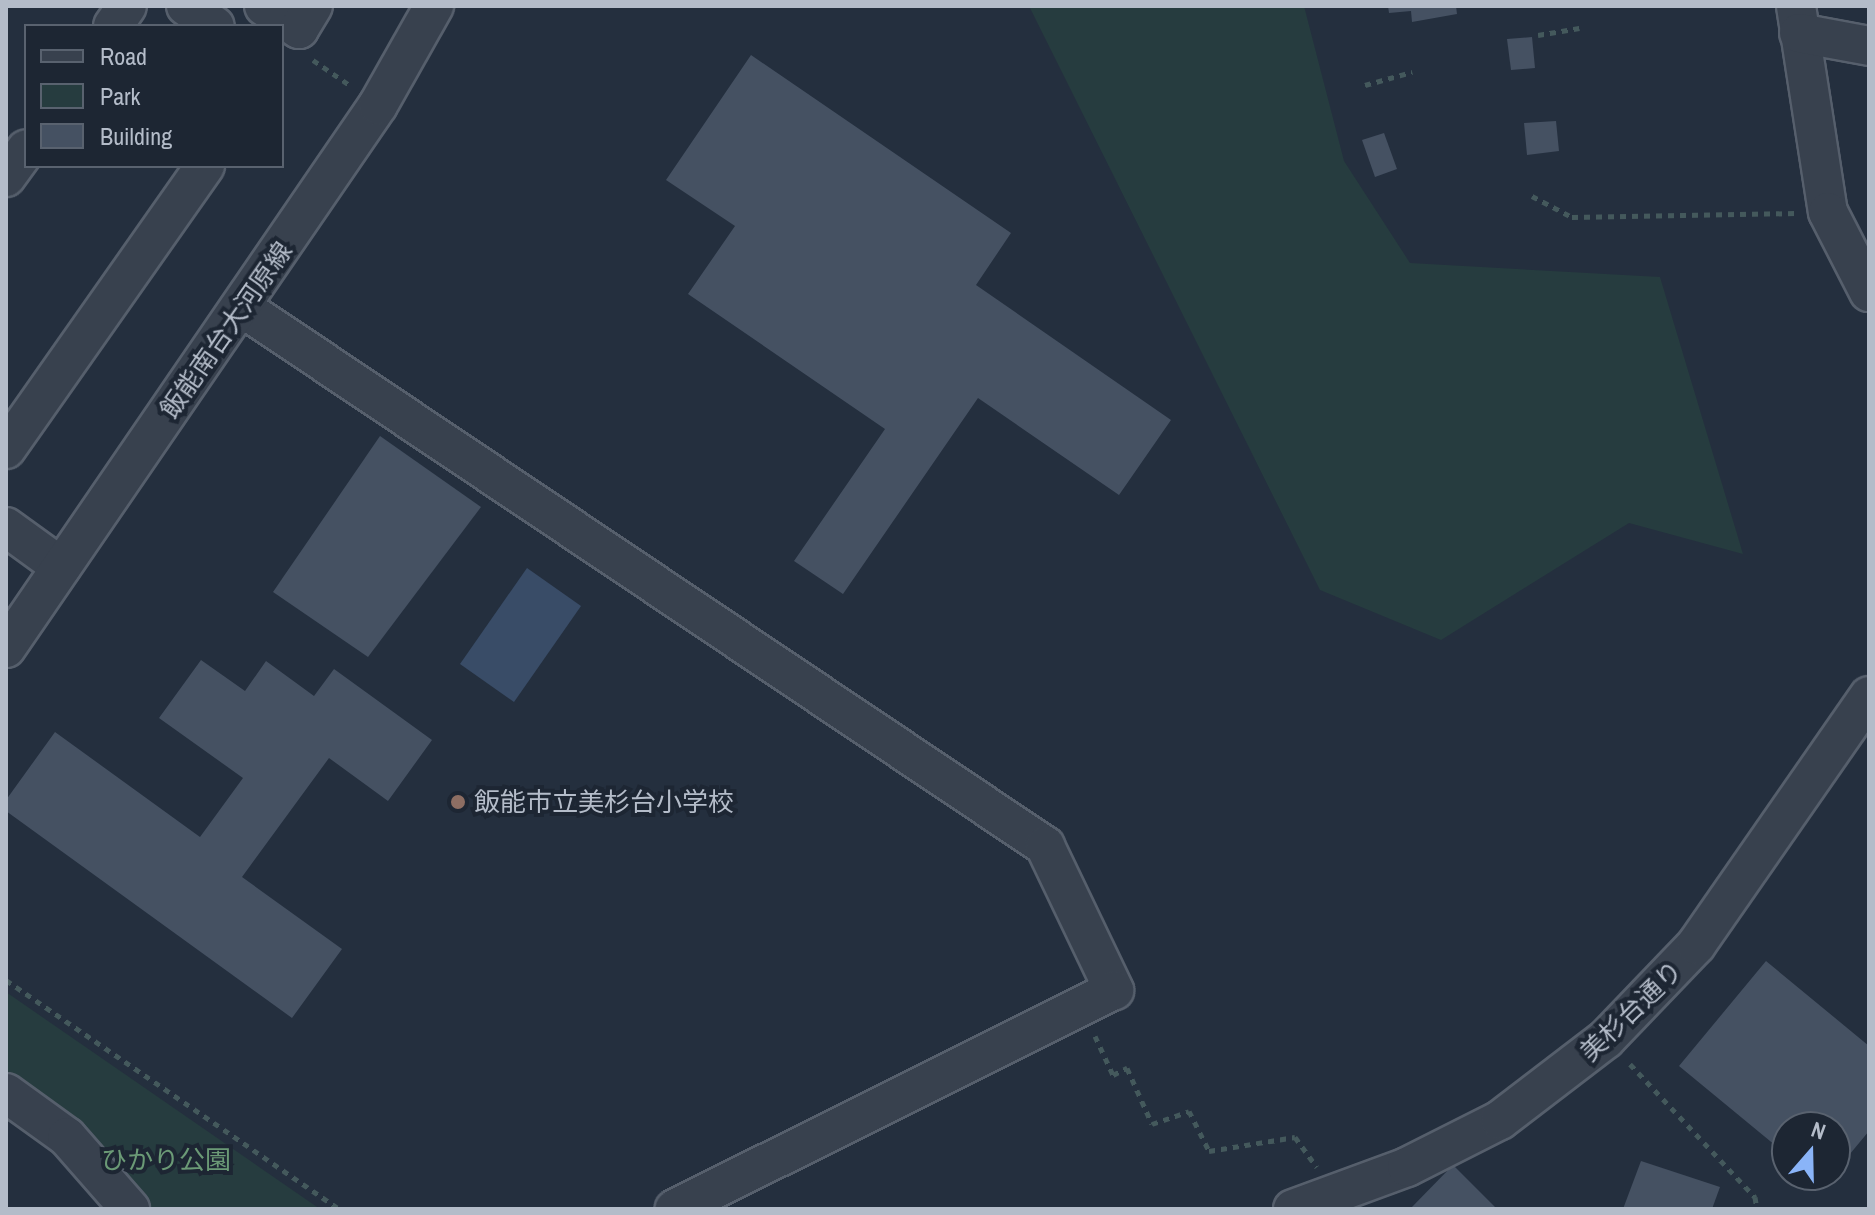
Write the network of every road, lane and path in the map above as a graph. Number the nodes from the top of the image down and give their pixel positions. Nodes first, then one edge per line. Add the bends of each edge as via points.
1 (127, 6) edge
2 (186, 6) edge
3 (264, 6) edge
4 (313, 6) edge
5 (434, 6) edge
6 (1797, 19) edge
7 (114, 24) edge
8 (212, 24) edge
9 (1579, 28) dead end
10 (1538, 35) dead end
11 (1869, 46) edge
12 (306, 56) dead end
13 (1412, 72) dead end
14 (1365, 85) dead end
15 (378, 105) junction
16 (24, 152) edge
17 (204, 168) edge
18 (6, 177) edge
19 (1532, 196) dead end
20 (1828, 212) junction
21 (1869, 292) edge
22 (243, 308) junction
23 (6, 449) edge
24 (6, 527) edge
25 (61, 567) junction
26 (6, 648) edge
27 (1869, 696) edge
28 (6, 980) edge
29 (1083, 1009) junction
30 (1606, 1039) junction
31 (6, 1093) edge
32 (1329, 1196) junction
33 (130, 1209) edge
34 (339, 1209) edge
35 (675, 1209) edge
36 (1293, 1209) edge
37 (1757, 1209) edge

1 - 7 street
2 - 8 street
3 - 4 street via 299,29
5 - 15 street, 飯能南台大河原線
6 - 11 street
6 - 20 street
9 - 10 path
12 - 15 path
13 - 14 path
15 - 22 street, 飯能南台大河原線
16 - 18 street
17 - 23 street
19 - 20 path via 1554,212 1614,219
20 - 21 street
22 - 25 street, 飯能南台大河原線
22 - 29 street via 1045,846 1114,990
24 - 25 street
25 - 26 street, 飯能南台大河原線
27 - 30 street, 美杉台通り via 1696,945
28 - 34 path
29 - 32 path via 1113,1075 1127,1068 1152,1124 1189,1111 1209,1151 1246,1139 1295,1137
29 - 35 street
30 - 32 street, 美杉台通り via 1500,1120
30 - 37 path via 1755,1197
31 - 33 street via 67,1137
32 - 36 street, 美杉台通り

